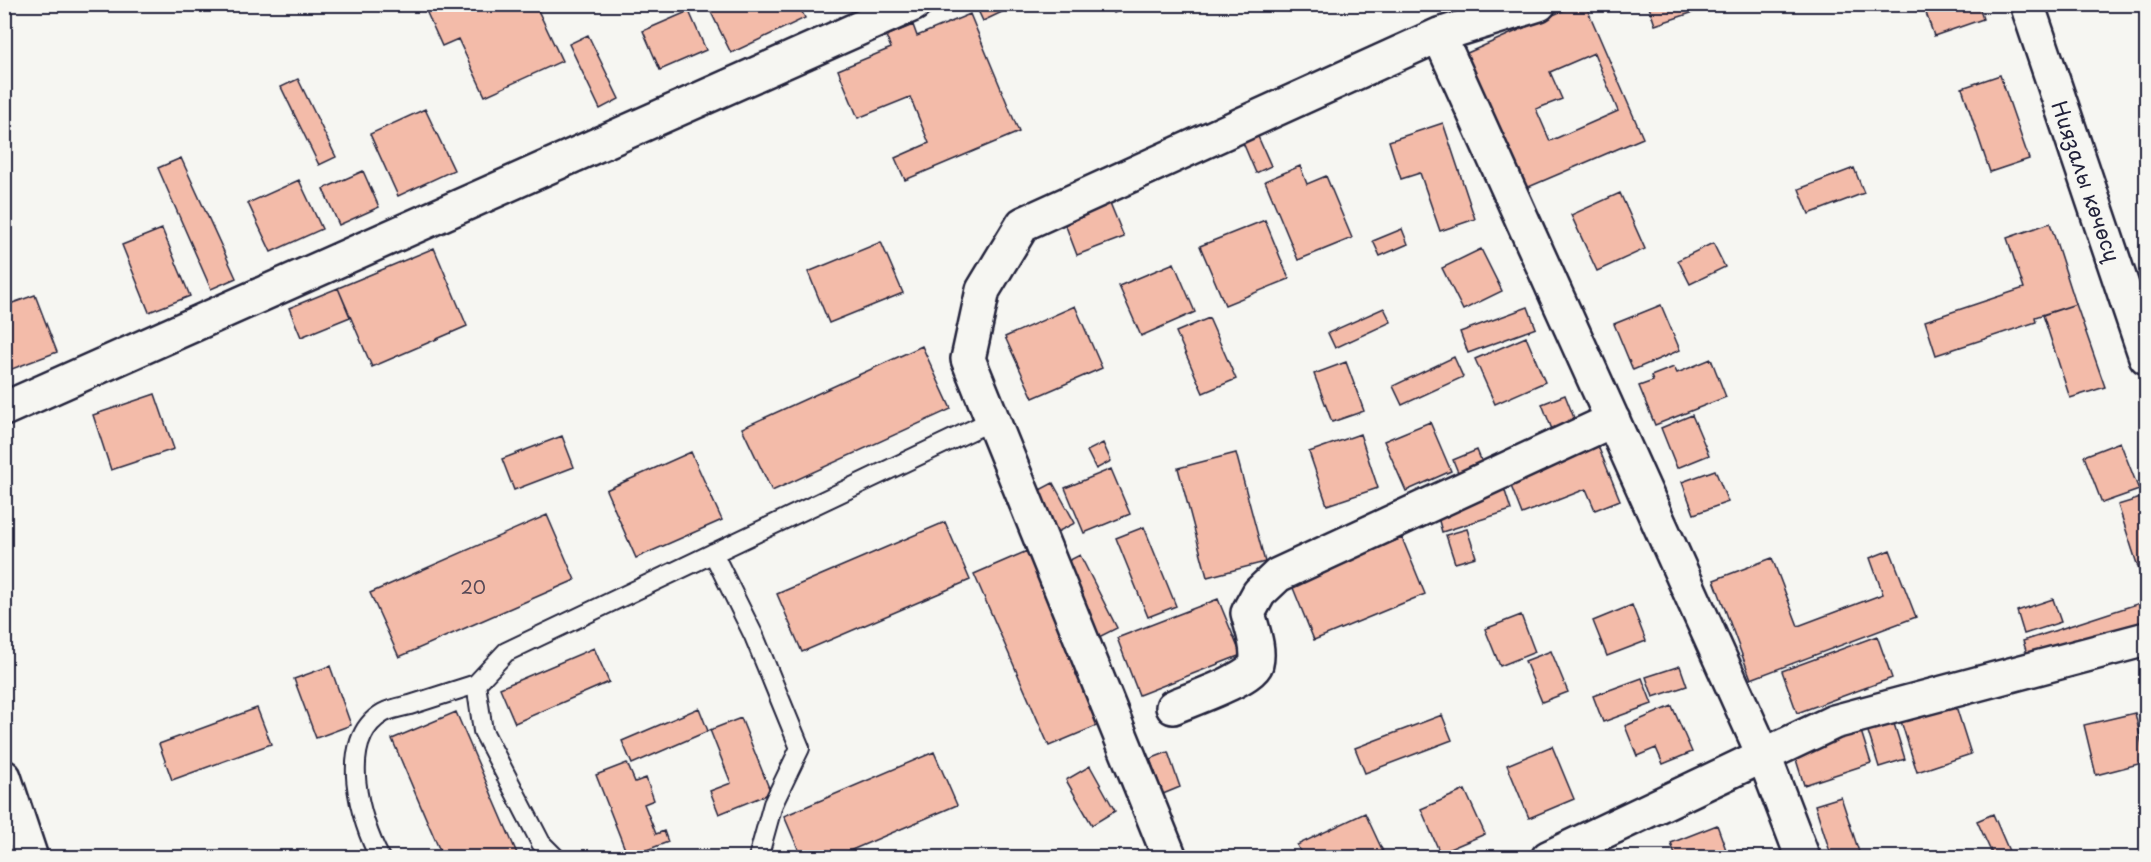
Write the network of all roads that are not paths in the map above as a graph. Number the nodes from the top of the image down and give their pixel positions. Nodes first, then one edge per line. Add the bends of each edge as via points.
1 (914, 4) edge
2 (1539, 4) edge
3 (2027, 4) edge
4 (1439, 35) junction
5 (2146, 357) edge
6 (4, 409) edge
7 (993, 420) junction
8 (1613, 420) junction
9 (713, 553) junction
10 (2146, 639) edge
11 (476, 684) junction
12 (1173, 707) dead end
13 (1764, 756) junction
14 (4, 777) edge
15 (31, 858) edge
16 (380, 858) edge
17 (556, 858) edge
18 (759, 858) edge
19 (1170, 858) edge
20 (1548, 858) edge
21 (1803, 858) edge

1 - 6 street
2 - 4 street
3 - 5 street, Ниязалы көчөсү
4 - 7 street via 1023,224 984,290 968,359
4 - 8 street
7 - 9 lane
7 - 19 street
8 - 12 street via 1278,575 1259,593 1248,613 1258,652 1255,667 1244,676
8 - 13 street
9 - 11 lane via 506,652
9 - 18 lane via 754,636 800,747 773,804
10 - 13 street via 1834,722
11 - 16 lane via 383,713 366,729 357,752 357,796
11 - 17 lane via 483,731 542,843
13 - 20 street
13 - 21 street
14 - 15 street

